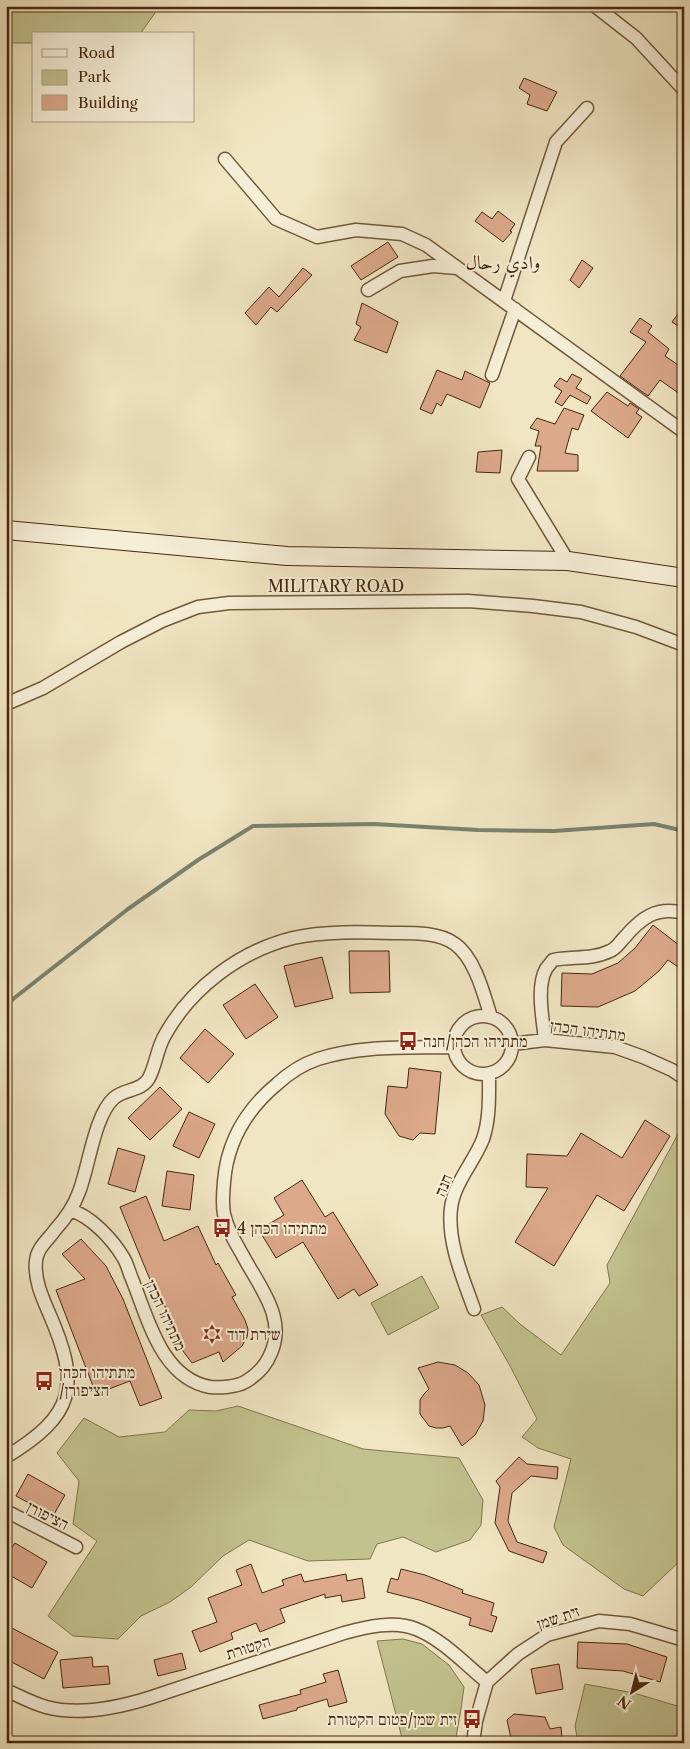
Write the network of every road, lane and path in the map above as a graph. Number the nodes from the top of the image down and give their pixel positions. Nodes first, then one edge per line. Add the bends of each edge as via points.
1 (595, 6) edge
2 (684, 90) edge
3 (586, 108) dead end
4 (225, 159) dead end
5 (458, 268) junction
6 (368, 290) dead end
7 (504, 301) junction
8 (516, 309) junction
9 (492, 375) dead end
10 (684, 432) edge
11 (529, 457) dead end
12 (6, 530) edge
13 (568, 561) junction
14 (684, 578) edge
15 (684, 645) edge
16 (6, 704) edge
17 (684, 913) edge
18 (491, 1017) junction
19 (545, 1040) junction
20 (512, 1044) junction
21 (453, 1047) junction
22 (489, 1074) junction
23 (684, 1078) edge
24 (70, 1210) junction
25 (474, 1309) dead end
26 (6, 1457) edge
27 (6, 1511) edge
28 (76, 1547) dead end
29 (684, 1640) edge
30 (487, 1682) junction
31 (6, 1690) edge
32 (473, 1743) edge

1 - 2 street via 636,38
3 - 7 street via 556,142
4 - 5 street via 276,220 317,237 356,230 402,234
5 - 6 street via 433,266 400,271
5 - 7 street
7 - 8 street
8 - 9 street
8 - 10 street
11 - 13 street via 518,479
12 - 13 street via 287,556
13 - 14 street
15 - 16 street, MILITARY ROAD via 581,612 533,606 468,601 229,603 198,607 162,621 43,688
17 - 19 street via 655,913 640,920 613,950 601,955 553,960 546,969 541,992
18 - 20 street via 502,1023
18 - 21 street via 472,1017 460,1026
18 - 24 street via 474,968 456,944 445,939 410,933 352,932 292,938 269,946 225,970 188,1001 163,1037 148,1080 140,1087 115,1097 99,1123 79,1192
19 - 20 street, מתתיהו הכהן
19 - 23 street, מתתיהו הכהן via 615,1047 644,1056
20 - 22 street via 506,1063
21 - 22 street via 461,1066 470,1072
21 - 24 street, מתתיהו הכהן via 360,1050 316,1060 298,1068 262,1097 235,1135 228,1155 224,1214 231,1234 271,1305 277,1334 261,1369 240,1385 213,1387 199,1384 175,1368 164,1355 124,1258 89,1220
22 - 25 street, חנה via 489,1106 483,1139 451,1208 454,1246
24 - 26 street via 41,1246 36,1258 40,1291 67,1360 67,1394 48,1426 35,1439
27 - 28 street, הציפורן
29 - 30 street, זית שמן via 630,1624 599,1621 547,1635 518,1654
30 - 31 street, הקטורת via 432,1637 415,1628 397,1625 344,1632 119,1706 88,1710 47,1707
30 - 32 street

